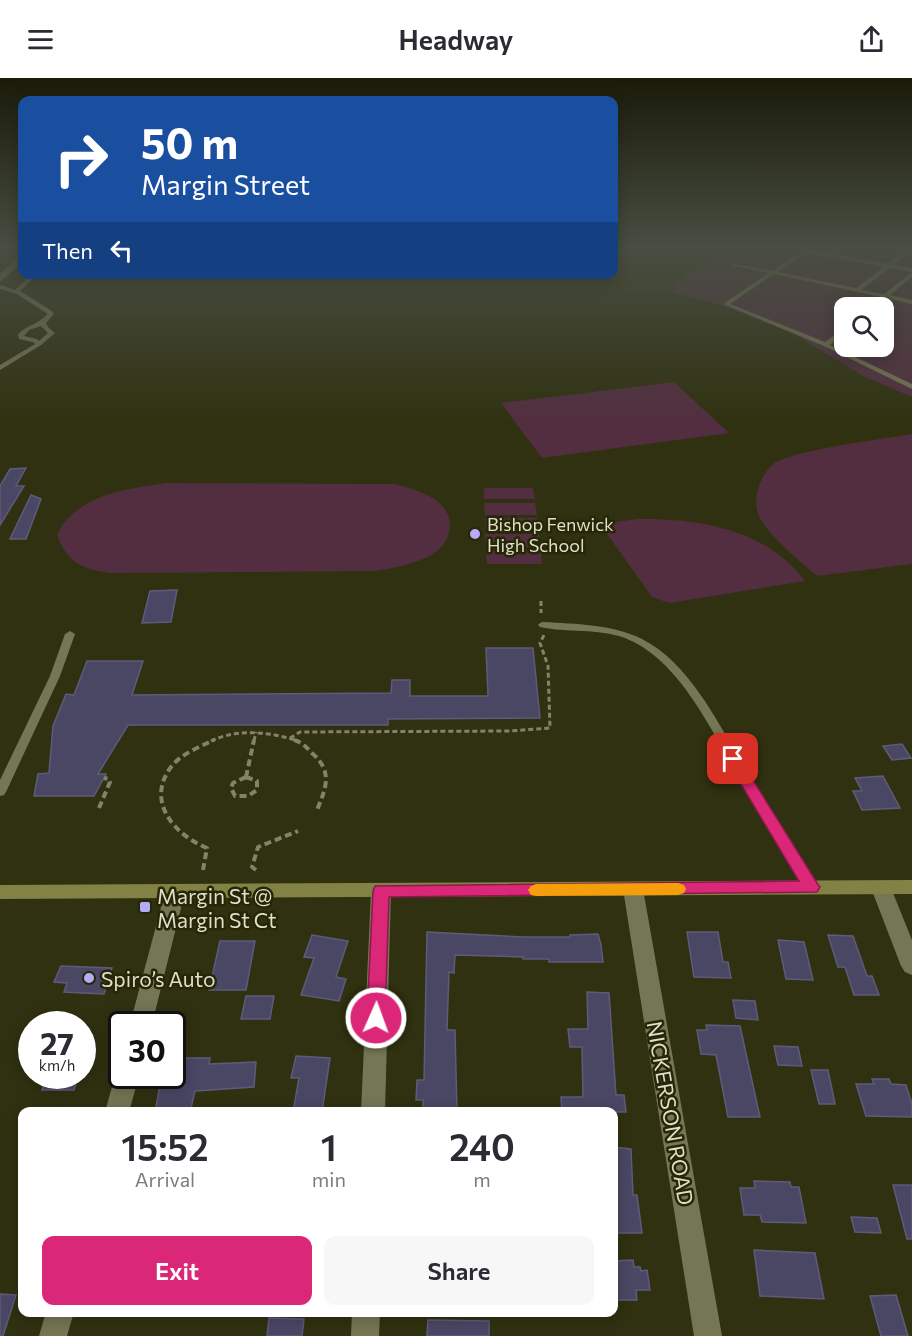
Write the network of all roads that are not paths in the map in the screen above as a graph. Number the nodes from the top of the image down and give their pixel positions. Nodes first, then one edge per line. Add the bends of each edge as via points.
1 (39, 306) edge
2 (730, 306) edge
3 (44, 323) junction
4 (834, 338) edge
5 (39, 344) junction
6 (826, 345) junction
7 (0, 368) edge
8 (912, 387) edge
9 (543, 625) road end
10 (70, 634) dead end
11 (0, 792) edge
12 (811, 887) junction
13 (912, 887) edge
14 (881, 888) junction
15 (633, 889) junction
16 (381, 891) junction
17 (0, 892) edge
18 (175, 892) junction
19 (912, 966) edge
20 (144, 1011) edge
21 (123, 1089) edge
22 (118, 1107) edge
23 (373, 1107) edge
24 (59, 1317) edge
25 (366, 1317) edge
26 (53, 1336) edge
27 (365, 1336) edge
28 (708, 1336) edge

1 - 3 lane via 51,314
2 - 6 lane
3 - 5 lane via 52,333
3 - 5 lane via 20,335
4 - 6 lane
5 - 7 lane
6 - 8 lane
9 - 12 lane via 620,634 657,653 687,684
10 - 11 lane via 55,676
12 - 14 main road
12 - 15 main road
13 - 14 main road
14 - 19 street
15 - 16 main road
15 - 28 street, NICKERSON ROAD
16 - 18 main road
16 - 23 street
17 - 18 main road
18 - 20 street
21 - 22 street
24 - 26 street
25 - 27 street

